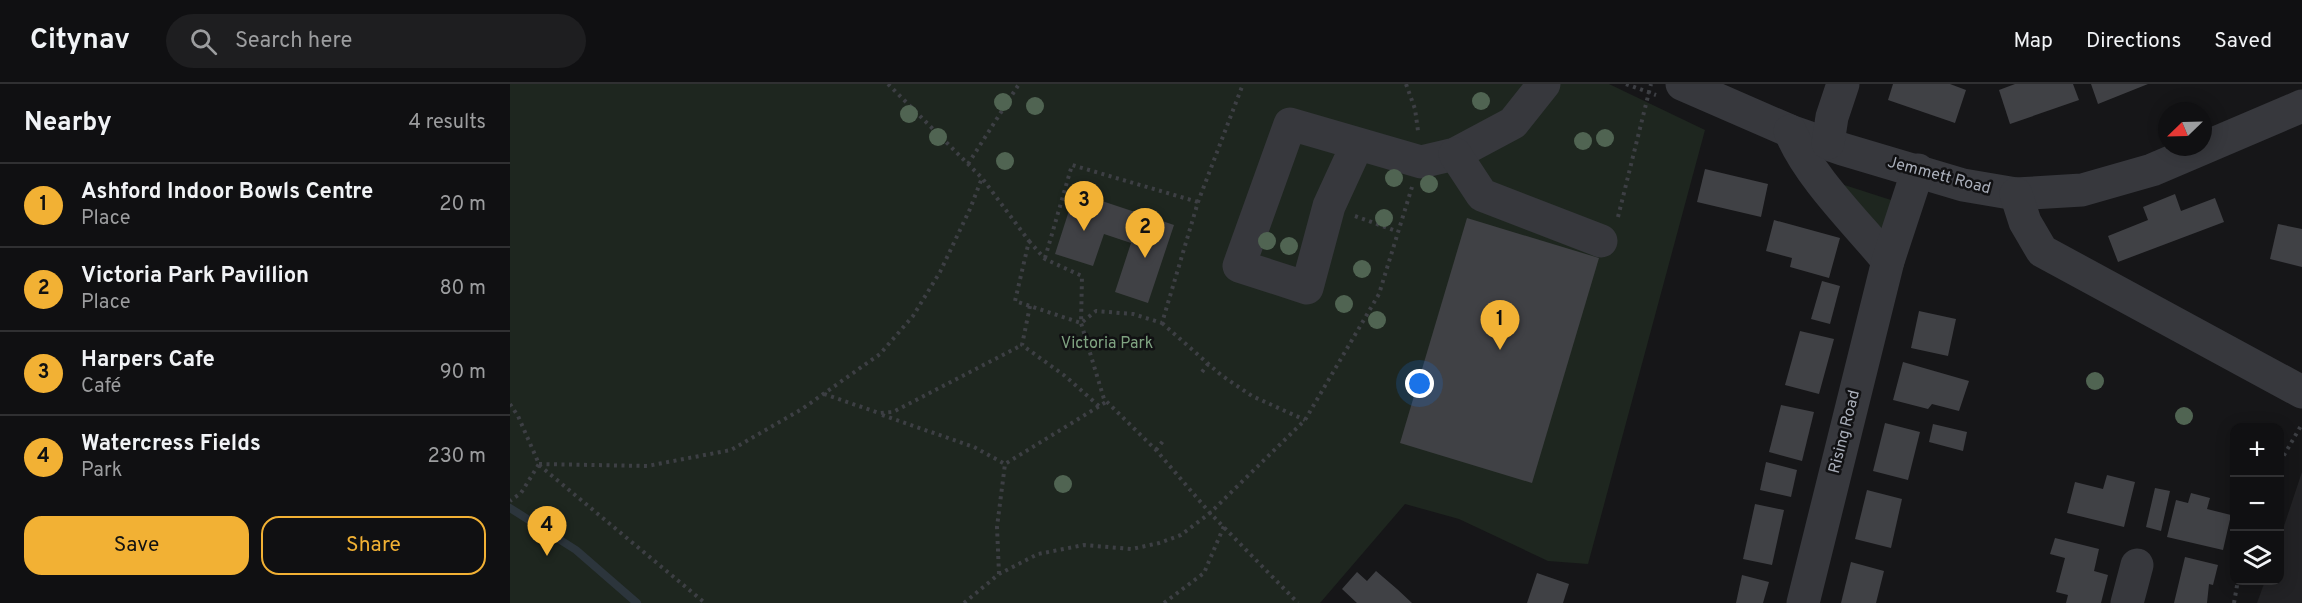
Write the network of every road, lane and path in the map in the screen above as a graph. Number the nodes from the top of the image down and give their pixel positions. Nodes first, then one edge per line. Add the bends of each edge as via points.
1 (888, 84) edge
2 (1019, 84) edge
3 (1243, 84) edge
4 (1406, 84) edge
5 (1544, 84) edge
6 (1651, 84) edge
7 (1682, 84) edge
8 (1843, 84) edge
9 (2302, 106) edge
10 (1790, 131) junction
11 (1828, 143) junction
12 (1357, 145) junction
13 (1455, 154) junction
14 (1421, 162) junction
15 (968, 164) junction
16 (1918, 170) junction
17 (982, 178) junction
18 (2016, 194) junction
19 (1198, 202) junction
20 (1329, 206) junction
21 (1396, 231) junction
22 (1029, 241) junction
23 (1601, 241) joint
24 (1045, 259) junction
25 (1888, 261) junction
26 (1030, 306) junction
27 (1162, 322) junction
28 (1081, 323) junction
29 (1022, 345) junction
30 (1208, 364) junction
31 (1202, 372) dead end
32 (2302, 392) edge
33 (824, 394) junction
34 (1106, 402) junction
35 (510, 404) edge
36 (1099, 406) junction
37 (879, 413) junction
38 (1305, 420) junction
39 (2302, 424) edge
40 (1163, 441) dead end
41 (1156, 450) junction
42 (2284, 455) edge
43 (539, 464) junction
44 (1005, 464) junction
45 (510, 501) edge
46 (1210, 513) junction
47 (1224, 526) junction
48 (2137, 565) dead end
49 (999, 574) junction
50 (2237, 585) edge
51 (705, 603) edge
52 (964, 603) edge
53 (1164, 603) edge
54 (1298, 603) edge
55 (1803, 603) edge
56 (2127, 603) edge
57 (2234, 603) edge

1 - 15 path
2 - 15 path
3 - 19 path
4 - 14 path via 1415,109
5 - 13 street via 1513,123
6 - 23 path via 1612,238
7 - 10 street, Jemmett Road
8 - 11 street
9 - 18 street, Jemmett Road via 2152,170 2082,190
10 - 11 street, Jemmett Road
10 - 25 street via 1810,166
11 - 16 street, Jemmett Road
12 - 14 street
12 - 20 street
12 - 20 street via 1290,124 1239,266 1307,288
13 - 14 street
13 - 23 street via 1482,195
14 - 21 path
15 - 17 path
16 - 18 street, Jemmett Road via 1962,185
16 - 25 street, Rising Road
17 - 22 path
17 - 33 path via 940,272 913,316 880,354
18 - 32 street via 2025,222 2042,251
19 - 24 path via 1072,165
19 - 27 path
20 - 21 path
21 - 38 path via 1379,294
22 - 24 path
22 - 26 path via 1015,301
24 - 28 path via 1082,276
25 - 55 street, Rising Road
26 - 28 path
26 - 29 path
27 - 28 path via 1133,314 1096,311
27 - 30 path
28 - 34 path
29 - 36 path
29 - 37 path via 893,412
30 - 31 path
30 - 38 path via 1252,396
33 - 37 path
33 - 43 path via 731,450 647,466
34 - 36 path
34 - 41 path
35 - 43 path
36 - 44 path
37 - 44 path via 974,447
38 - 46 path
39 - 42 path
40 - 41 path
41 - 46 path
43 - 45 path via 521,493
43 - 51 path
44 - 49 path via 996,527
46 - 47 path
46 - 49 path via 1180,535 1159,543 1132,549 1084,545 1060,548 1038,554
47 - 53 path via 1204,573
47 - 54 path
48 - 56 street
49 - 52 path
50 - 57 path

